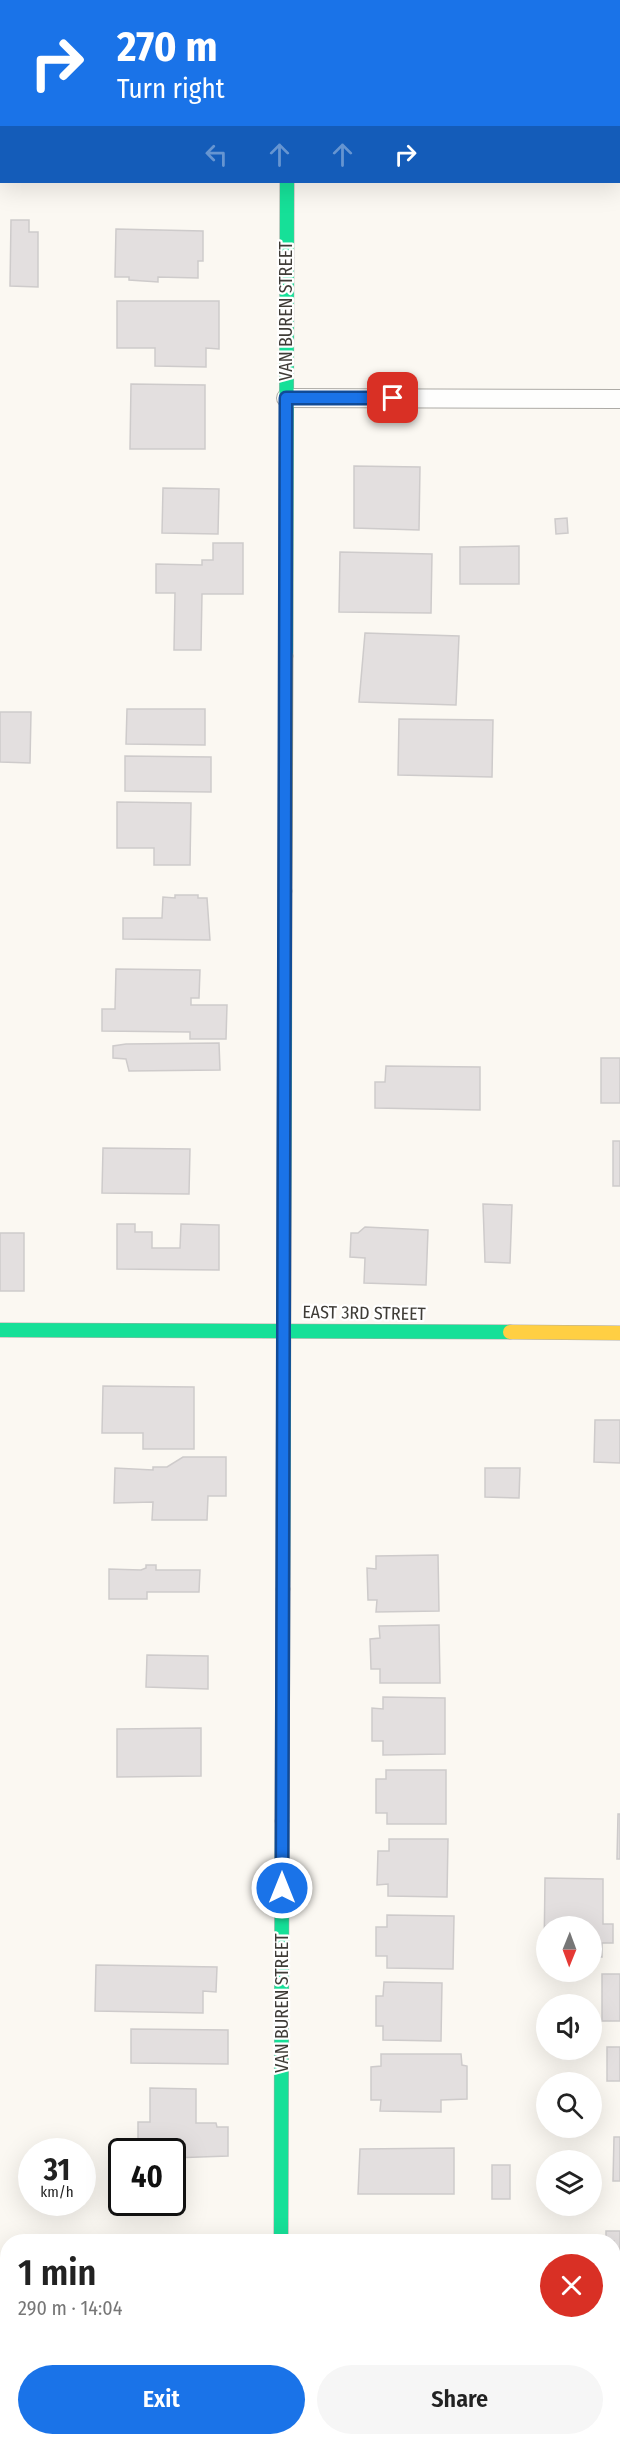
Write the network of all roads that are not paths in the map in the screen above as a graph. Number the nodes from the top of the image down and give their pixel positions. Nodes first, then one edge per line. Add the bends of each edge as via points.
1 (287, 183) edge
2 (286, 398) junction
3 (620, 399) edge
4 (0, 1330) edge
5 (284, 1330) junction
6 (620, 1333) edge
7 (282, 2234) edge

1 - 2 street, VAN BUREN STREET
2 - 3 lane
2 - 5 street, VAN BUREN STREET
4 - 5 street, EAST 3RD STREET
5 - 6 street, EAST 3RD STREET
5 - 7 street, VAN BUREN STREET

